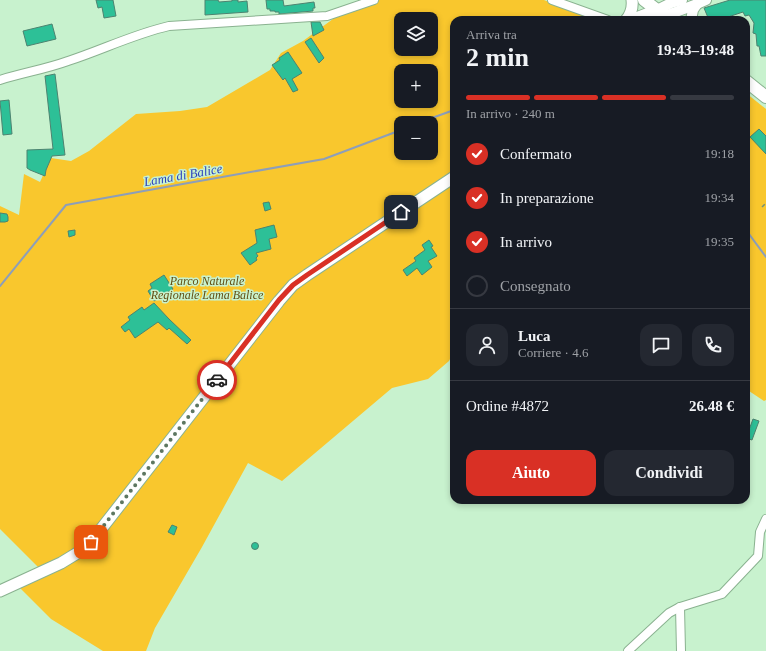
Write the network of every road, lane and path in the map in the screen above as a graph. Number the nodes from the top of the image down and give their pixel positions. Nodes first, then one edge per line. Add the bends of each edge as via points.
1 (374, 0) edge
2 (552, 0) edge
3 (632, 0) edge
4 (644, 0) edge
5 (682, 0) edge
6 (700, 1) edge
7 (597, 16) edge
8 (629, 16) edge
9 (661, 16) edge
10 (663, 16) edge
11 (664, 16) edge
12 (692, 16) edge
13 (0, 80) edge
14 (750, 84) edge
15 (766, 97) edge
16 (450, 180) edge
17 (766, 203) edge
18 (762, 207) dead end
19 (766, 519) edge
20 (0, 591) edge
21 (680, 607) junction
22 (628, 651) edge
23 (681, 651) edge

1 - 13 street via 327,16 169,26 151,30 67,62
2 - 7 street
3 - 8 main road
4 - 9 main road
5 - 10 street via 671,3
6 - 11 street
6 - 12 street
14 - 15 main road
16 - 20 main road via 293,285 238,351 91,542 61,563
17 - 18 path
19 - 21 street via 760,532 758,556 722,594
21 - 22 street
21 - 23 street

